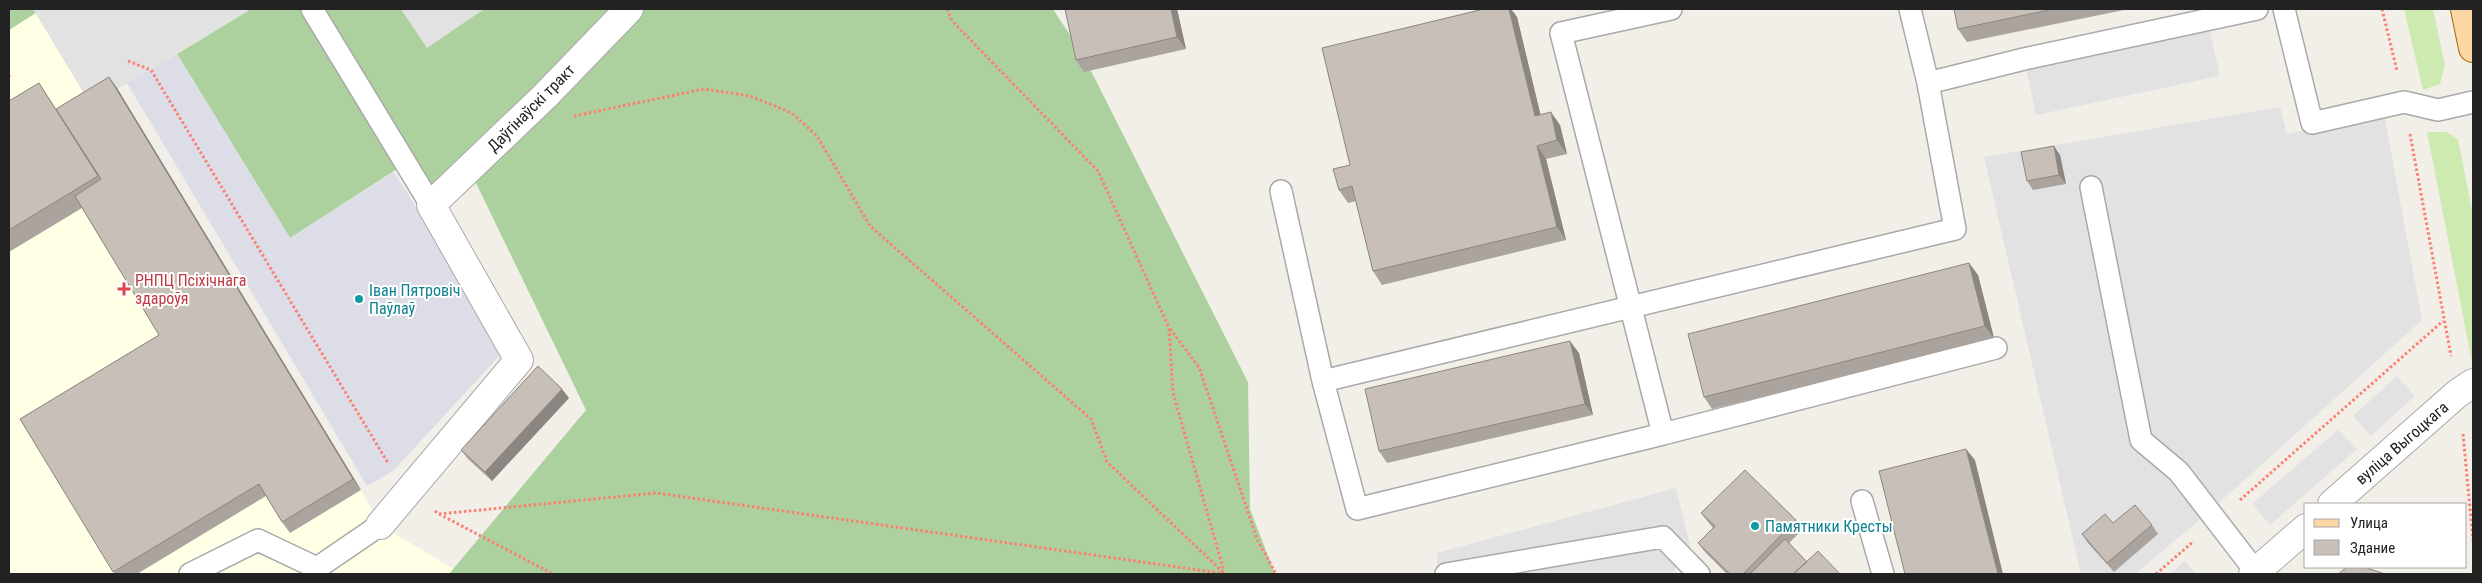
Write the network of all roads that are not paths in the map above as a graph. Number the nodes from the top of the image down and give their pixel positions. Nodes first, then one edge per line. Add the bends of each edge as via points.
1 (312, 9) edge
2 (629, 9) edge
3 (1671, 9) edge
4 (1910, 9) edge
5 (2257, 9) edge
6 (2284, 9) edge
7 (2465, 9) edge
8 (2473, 48) edge
9 (1928, 83) junction
10 (2473, 102) edge
11 (2091, 187) dead end
12 (1282, 190) dead end
13 (430, 205) junction
14 (1631, 306) junction
15 (1996, 348) dead end
16 (1323, 381) junction
17 (2466, 388) edge
18 (1663, 434) junction
19 (1862, 501) dead end
20 (2333, 503) edge
21 (380, 526) joint
22 (2304, 530) edge
23 (318, 571) edge
24 (2255, 573) edge
25 (190, 574) edge
26 (1446, 574) edge
27 (1699, 574) edge
28 (1883, 574) edge

1 - 13 lane
2 - 13 street, Даўгінаўскі тракт via 545,96
3 - 14 lane via 1561,33
4 - 9 lane
5 - 9 lane
6 - 10 lane via 2312,123 2404,102 2438,110
7 - 8 main road
9 - 14 lane via 1956,228
11 - 24 lane via 2141,440 2179,472
12 - 16 lane
13 - 21 street via 519,360
14 - 16 lane
14 - 18 lane
15 - 18 lane
16 - 18 lane via 1357,509
17 - 20 street, вуліца Выгоцкага
19 - 28 lane
21 - 23 lane
22 - 24 street
23 - 25 lane via 258,540
26 - 27 lane via 1663,537

